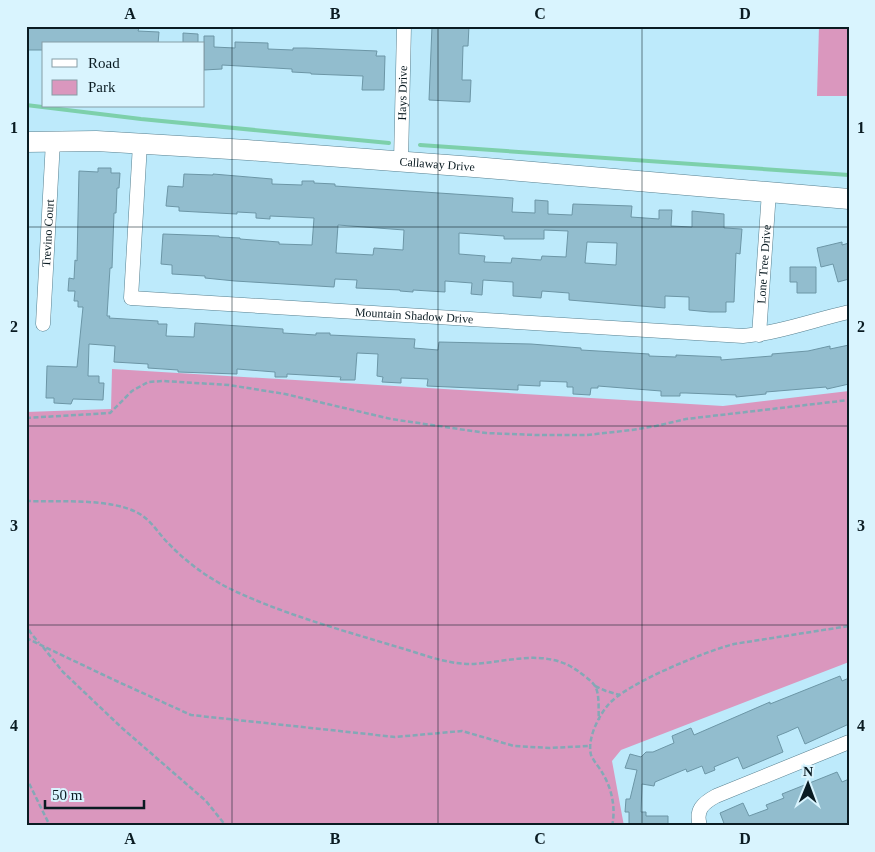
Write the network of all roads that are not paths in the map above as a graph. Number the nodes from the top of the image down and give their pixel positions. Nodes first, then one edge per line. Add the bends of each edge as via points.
1 (398, 26) edge
2 (404, 27) edge
3 (53, 141) junction
4 (26, 142) edge
5 (140, 144) junction
6 (401, 161) junction
7 (769, 192) junction
8 (849, 199) edge
9 (849, 312) edge
10 (43, 324) dead end
11 (759, 335) junction
12 (849, 742) edge
13 (700, 826) edge

1 - 2 street
2 - 6 street, Hays Drive
3 - 4 street, Callaway Drive
3 - 5 street, Callaway Drive
3 - 10 street, Trevino Court
5 - 6 street, Callaway Drive
5 - 11 street, Mountain Shadow Drive via 131,298
6 - 7 street, Callaway Drive
7 - 8 street, Callaway Drive
7 - 11 street, Lone Tree Drive
9 - 11 street, Mountain Shadow Drive
12 - 13 street via 703,803 698,811

